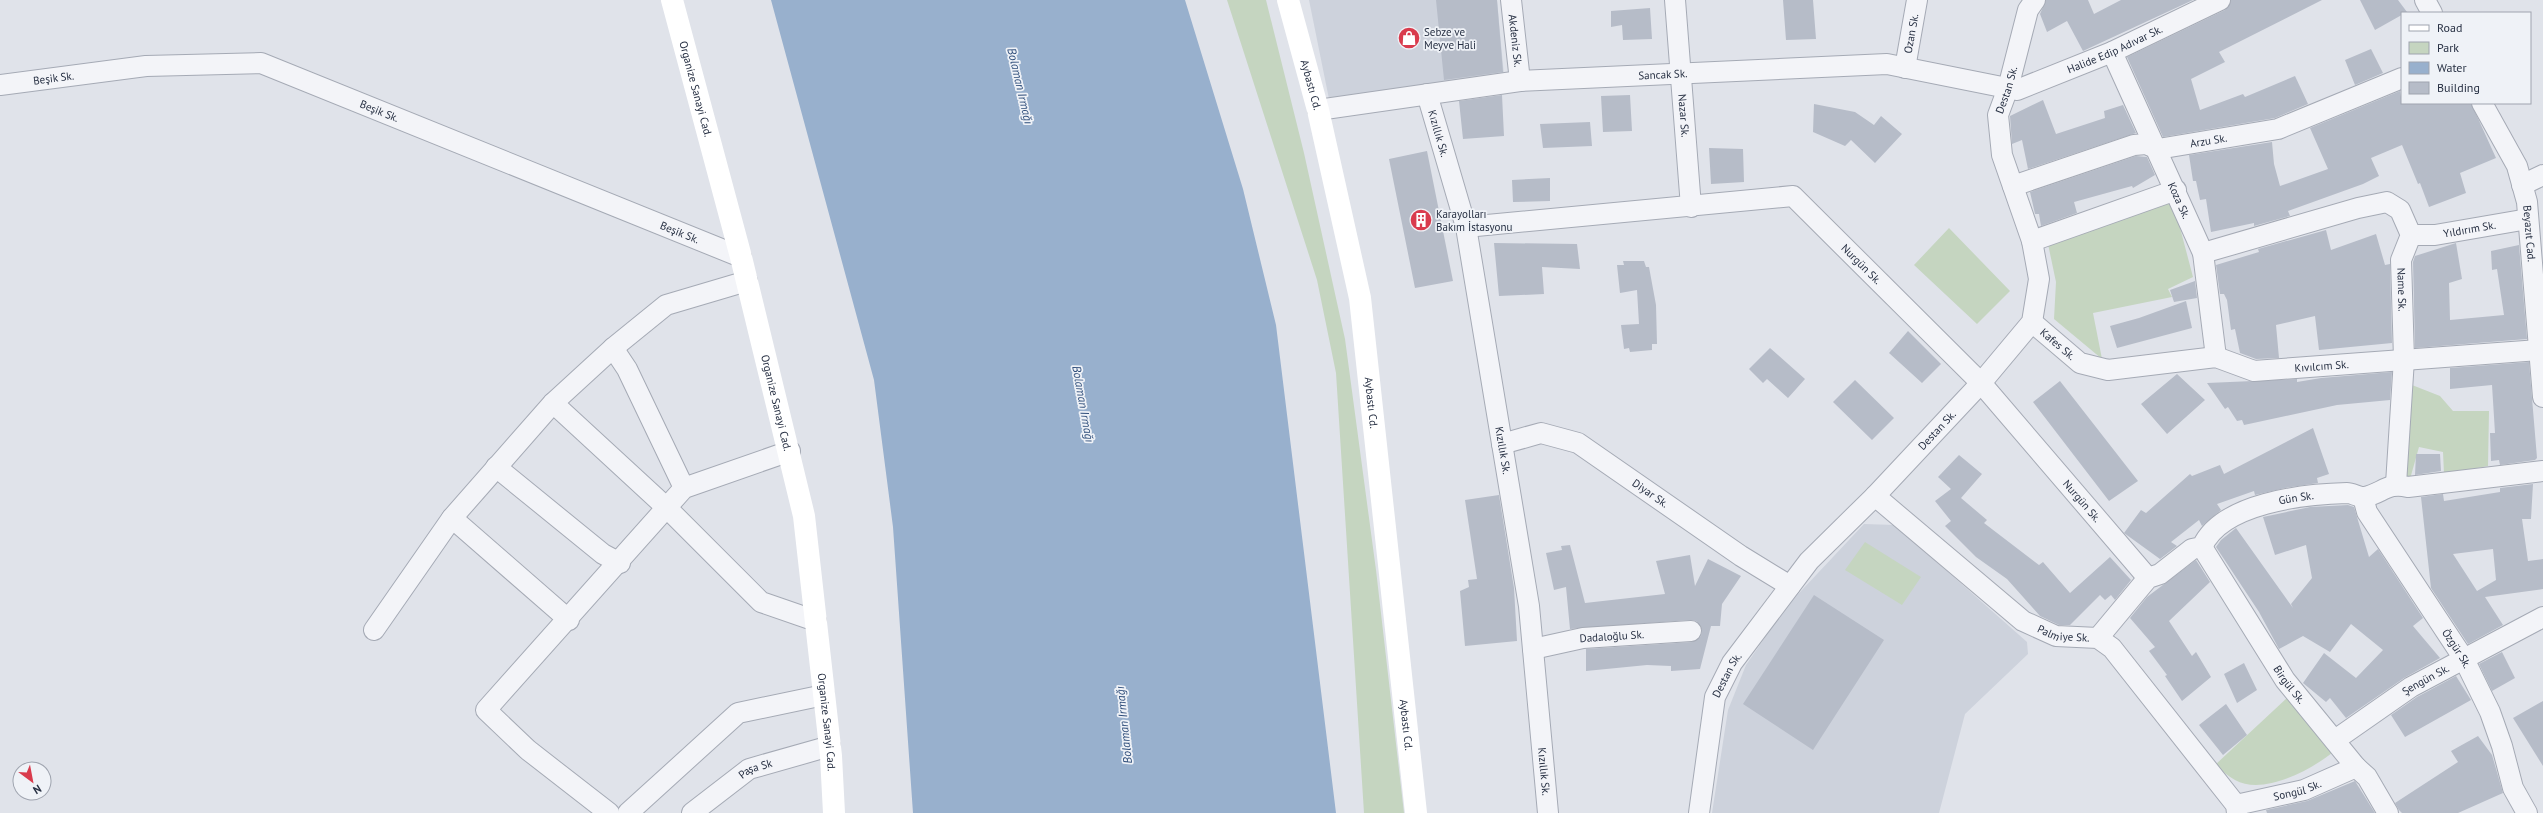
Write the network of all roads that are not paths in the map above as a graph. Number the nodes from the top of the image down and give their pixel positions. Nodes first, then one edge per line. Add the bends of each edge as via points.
1 (672, 0) edge
2 (1288, 0) edge
3 (1511, 0) edge
4 (1675, 0) edge
5 (1917, 0) edge
6 (2220, 0) edge
7 (2425, 0) edge
8 (2031, 5) edge
9 (2431, 12) edge
10 (2112, 52) junction
11 (1905, 68) junction
12 (1681, 75) junction
13 (2401, 78) edge
14 (1520, 81) junction
15 (0, 85) edge
16 (2008, 88) junction
17 (1427, 94) junction
18 (2483, 104) edge
19 (1318, 110) junction
20 (2158, 149) junction
21 (2543, 175) edge
22 (2522, 185) junction
23 (2013, 186) junction
24 (2176, 190) junction
25 (1690, 207) junction
26 (2528, 219) junction
27 (1466, 227) junction
28 (2411, 235) junction
29 (2032, 241) junction
30 (2203, 253) junction
31 (741, 257) junction
32 (747, 281) junction
33 (2538, 282) edge
34 (2032, 322) junction
35 (613, 348) junction
36 (2539, 350) junction
37 (2216, 357) junction
38 (2404, 359) junction
39 (2108, 370) joint
40 (1981, 383) junction
41 (2543, 389) edge
42 (553, 403) junction
43 (1502, 444) junction
44 (790, 451) junction
45 (496, 467) junction
46 (2543, 471) edge
47 (2396, 484) junction
48 (684, 488) junction
49 (1875, 496) junction
50 (2363, 497) junction
51 (667, 508) junction
52 (452, 518) junction
53 (2202, 547) junction
54 (620, 563) junction
55 (2148, 578) junction
56 (1790, 586) junction
57 (2543, 617) edge
58 (569, 620) junction
59 (816, 622) junction
60 (374, 630) dead end
61 (1691, 631) dead end
62 (2098, 638) junction
63 (1533, 649) junction
64 (2464, 658) junction
65 (824, 695) junction
66 (2335, 740) junction
67 (830, 746) junction
68 (2356, 767) junction
69 (2237, 809) edge
70 (609, 813) edge
71 (628, 813) edge
72 (692, 813) edge
73 (834, 813) edge
74 (1416, 813) edge
75 (1548, 813) edge
76 (1699, 813) edge
77 (2388, 813) edge
78 (2527, 813) edge

1 - 31 street, Organize Sanayi Cad.
2 - 19 street, Aybastı Cd.
3 - 14 street, Akdeniz Sk.
4 - 12 street, Nazar Sk.
5 - 11 street, Ozan Sk.
6 - 10 street, Halide Edip Adıvar Sk.
7 - 9 street
8 - 16 street, Destan Sk.
10 - 16 street, Halide Edip Adıvar Sk. via 2017,90
10 - 20 street, Koza Sk.
11 - 12 street, Sancak Sk. via 1887,64
11 - 16 street, Sancak Sk.
12 - 14 street, Sancak Sk.
12 - 25 street, Nazar Sk.
13 - 20 street, Arzu Sk. via 2278,129
14 - 17 street, Sancak Sk.
15 - 31 street, Beşik Sk. via 146,66 261,63
16 - 23 street, Destan Sk. via 1998,115 2002,155
17 - 19 street, Sancak Sk.
17 - 27 street, Kızıllık Sk.
18 - 22 street, Beyazıt Cad. via 2517,166
19 - 74 street, Aybastı Cd. via 1360,298
20 - 23 street, Arzu Sk. via 2146,144 2134,145
20 - 24 street, Koza Sk.
21 - 22 street
22 - 26 street, Beyazıt Cad.
23 - 29 street, Destan Sk.
24 - 29 street
24 - 30 street, Koza Sk.
25 - 27 street, Nurgün Sk.
25 - 40 street, Nurgün Sk. via 1793,196
26 - 28 street, Yıldırım Sk. via 2435,236
26 - 33 street, Beyazıt Cad.
27 - 43 street, Kızıllık Sk.
28 - 30 street via 2400,210 2387,202
28 - 38 street, Name Sk. via 2401,260
29 - 34 street, Destan Sk. via 2039,279
30 - 37 street, Koza Sk.
31 - 32 street, Organize Sanayi Cad.
32 - 35 street via 666,305
32 - 44 street, Organize Sanayi Cad.
33 - 36 street, Beyazıt Cad.
34 - 39 street, Kafes Sk. via 2080,363
34 - 40 street, Destan Sk.
35 - 42 street
35 - 48 street via 627,369
36 - 38 street, Kıvılcım Sk.
36 - 41 street, Beyazıt Cad.
37 - 38 street, Kıvılcım Sk. via 2254,371
37 - 39 street, Kıvılcım Sk.
38 - 47 street, Name Sk.
40 - 49 street, Destan Sk.
40 - 55 street, Nurgün Sk.
42 - 45 street
42 - 51 street
43 - 56 street, Diyar Sk. via 1541,433 1578,443 1741,556
43 - 63 street, Kızıllık Sk. via 1529,606
44 - 48 street
44 - 59 street, Organize Sanayi Cad. via 804,516
45 - 52 street
45 - 54 street via 603,554
46 - 47 street via 2408,487
47 - 50 street
48 - 51 street
49 - 56 street, Destan Sk. via 1809,561
49 - 62 street, Palmiye Sk. via 2023,621 2056,636
50 - 53 street, Gün Sk. via 2349,493 2269,501 2236,514 2207,537
50 - 64 street, Özgür Sk. via 2367,512
51 - 54 street
51 - 59 street via 761,602
52 - 58 street
52 - 60 street
53 - 55 street, Gün Sk. via 2192,549 2160,574
53 - 66 street, Birgül Sk. via 2285,680
54 - 58 street
55 - 62 street, Gün Sk.
56 - 76 street, Destan Sk. via 1732,663 1715,696
57 - 64 street, Şengün Sk.
58 - 70 street via 486,710 528,750
59 - 65 street, Organize Sanayi Cad.
61 - 63 street, Dadaloğlu Sk. via 1583,638
62 - 69 street, Palmiye Sk. via 2112,648
63 - 75 street, Kızıllık Sk.
64 - 66 street, Şengün Sk. via 2411,687
64 - 78 street, Özgür Sk. via 2490,712 2511,782
65 - 67 street, Organize Sanayi Cad.
65 - 71 street via 738,713
66 - 68 street, Birgül Sk.
67 - 72 street, Paşa Sk via 749,769
67 - 73 street, Organize Sanayi Cad.
68 - 69 street, Songül Sk. via 2304,790
68 - 77 street, Birgül Sk. via 2367,777

